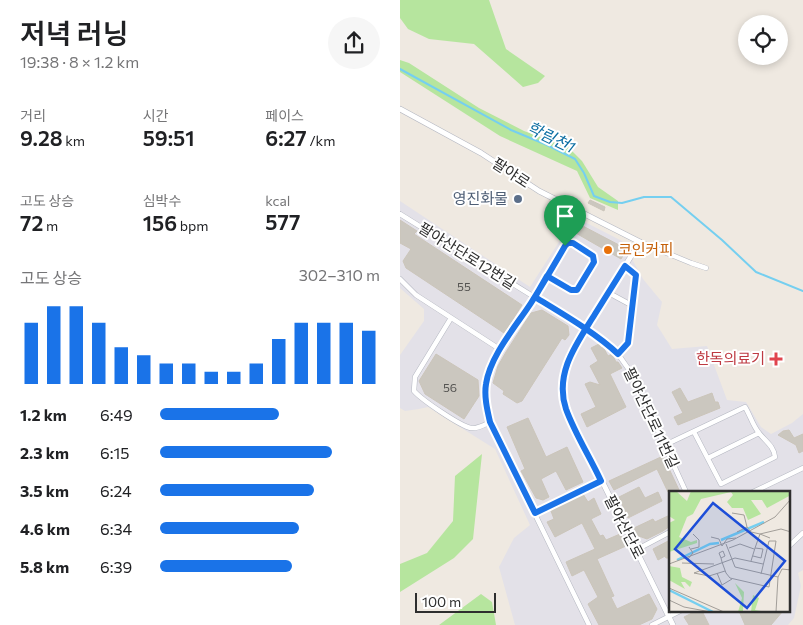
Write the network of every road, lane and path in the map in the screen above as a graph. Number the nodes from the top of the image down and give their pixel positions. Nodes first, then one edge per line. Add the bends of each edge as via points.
1 (400, 109) edge
2 (400, 214) edge
3 (640, 242) junction
4 (625, 266) junction
5 (706, 268) dead end
6 (547, 276) junction
7 (400, 279) edge
8 (608, 293) junction
9 (535, 297) junction
10 (632, 306) junction
11 (451, 318) junction
12 (585, 330) junction
13 (501, 350) junction
14 (618, 354) junction
15 (490, 422) junction
16 (694, 432) junction
17 (759, 433) junction
18 (665, 445) junction
19 (708, 458) junction
20 (803, 468) edge
21 (601, 481) junction
22 (686, 491) edge
23 (755, 491) edge
24 (535, 513) junction
25 (803, 532) edge
26 (669, 533) edge
27 (790, 545) edge
28 (636, 550) junction
29 (678, 612) edge
30 (668, 616) junction
31 (589, 625) edge
32 (652, 625) edge
33 (673, 625) edge

1 - 3 street, 팔야로 via 481,153 539,191
2 - 9 street, 팔야산단로12번길
3 - 4 street, 팔야산단로
3 - 5 street, 팔야로
4 - 8 street, 팔야산단로
4 - 10 street via 636,275
6 - 6 street via 568,243 594,257 577,290 571,290
6 - 9 street
7 - 11 street via 416,295
8 - 10 street
8 - 12 street, 팔야산단로
9 - 12 street, 팔야산단로12번길
9 - 13 street
10 - 14 street via 628,343
11 - 13 street
11 - 15 street via 414,377 414,391 465,426 476,428
12 - 14 street, 팔야산단로11번길
12 - 21 street, 팔야산단로 via 570,353 562,389 566,408
13 - 15 street via 486,384
14 - 18 street, 팔야산단로11번길 via 632,374
15 - 24 street
16 - 17 street via 746,407
16 - 18 street
16 - 19 street
17 - 19 street
17 - 19 street via 768,441 775,458 723,484
18 - 22 street, 팔야산단로11번길
20 - 23 street
21 - 24 street
21 - 28 street, 팔야산단로
24 - 31 street
25 - 27 street
26 - 28 street
28 - 30 street, 팔야산단로
29 - 30 street
30 - 32 street
30 - 33 street, 팔야산단로

